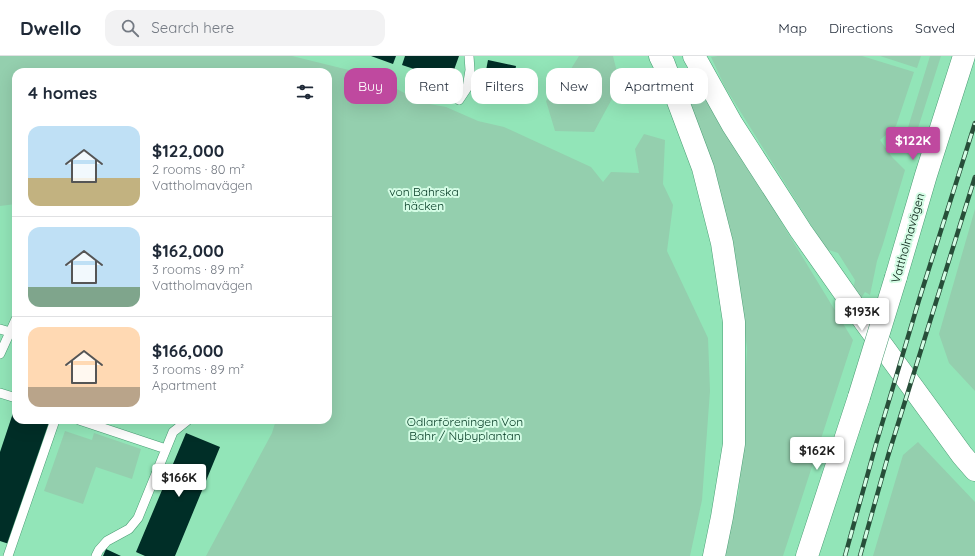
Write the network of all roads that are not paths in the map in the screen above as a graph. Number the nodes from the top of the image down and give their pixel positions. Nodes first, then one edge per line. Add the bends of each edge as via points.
1 (469, 56) edge
2 (660, 56) edge
3 (694, 56) edge
4 (964, 56) edge
5 (463, 94) edge
6 (12, 328) edge
7 (0, 329) edge
8 (10, 332) junction
9 (0, 354) edge
10 (0, 393) edge
11 (12, 397) edge
12 (54, 424) edge
13 (101, 424) edge
14 (183, 424) edge
15 (166, 449) junction
16 (975, 470) edge
17 (8, 556) edge
18 (96, 556) edge
19 (714, 556) edge
20 (807, 556) edge

1 - 5 lane via 470,70 467,88
2 - 19 main road via 703,168 722,243 734,322 734,444
3 - 16 main road via 732,124 801,232
4 - 20 main road, Vattholmavägen, bridge
6 - 8 lane
7 - 8 lane
8 - 9 lane
10 - 11 lane
12 - 17 lane
13 - 15 lane
14 - 15 lane via 173,432
15 - 18 lane via 138,518 129,529 107,541

